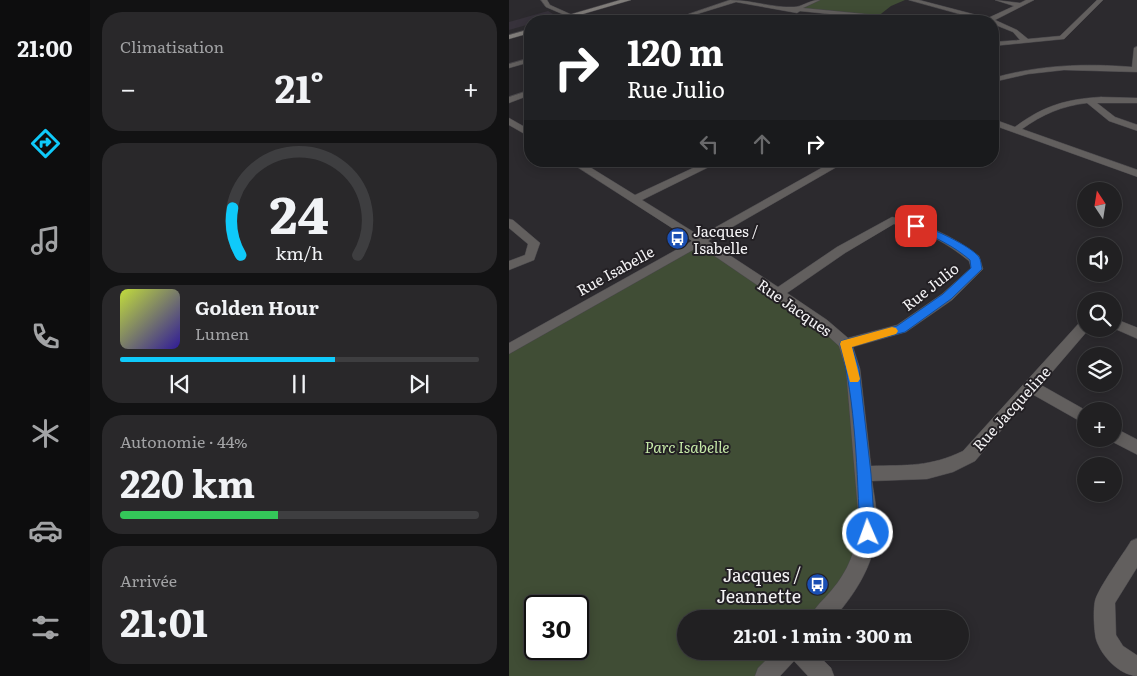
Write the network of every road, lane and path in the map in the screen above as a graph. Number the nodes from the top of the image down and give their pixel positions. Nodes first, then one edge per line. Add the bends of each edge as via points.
1 (544, 0) edge
2 (629, 0) edge
3 (640, 0) edge
4 (736, 0) edge
5 (817, 0) edge
6 (912, 0) edge
7 (998, 0) edge
8 (1031, 0) edge
9 (1100, 0) edge
10 (1020, 5) junction
11 (797, 11) junction
12 (829, 13) joint
13 (692, 14) dead end
14 (564, 15) edge
15 (583, 15) edge
16 (586, 15) edge
17 (846, 15) edge
18 (968, 15) edge
19 (999, 17) edge
20 (999, 24) edge
21 (524, 31) edge
22 (509, 35) edge
23 (1026, 41) junction
24 (999, 43) edge
25 (1137, 48) edge
26 (524, 62) edge
27 (509, 66) edge
28 (1136, 70) edge
29 (999, 76) edge
30 (524, 94) edge
31 (509, 100) edge
32 (1090, 101) junction
33 (1137, 101) edge
34 (509, 121) edge
35 (999, 124) edge
36 (1137, 128) edge
37 (524, 130) edge
38 (1016, 130) junction
39 (584, 167) edge
40 (703, 167) edge
41 (831, 167) edge
42 (1137, 174) edge
43 (634, 200) junction
44 (509, 222) edge
45 (700, 241) junction
46 (509, 266) edge
47 (777, 294) junction
48 (1122, 327) edge
49 (1077, 334) edge
50 (1137, 334) edge
51 (845, 344) junction
52 (509, 349) edge
53 (1032, 387) junction
54 (1077, 413) edge
55 (1122, 439) edge
56 (1137, 448) edge
57 (864, 474) junction
58 (1137, 547) edge
59 (827, 610) edge
60 (781, 660) edge
61 (808, 660) edge
62 (1137, 670) edge
63 (766, 676) edge
64 (823, 676) edge

1 - 14 street
2 - 15 main road
3 - 16 main road
4 - 11 street
4 - 13 street
5 - 11 street
6 - 18 street
7 - 10 street
8 - 10 street
9 - 23 street via 1062,38
10 - 19 street
11 - 12 street
12 - 17 street
20 - 23 street via 1015,31
21 - 22 main road
23 - 24 street
25 - 28 street
26 - 27 street
28 - 29 street via 1069,68 1004,73
30 - 31 street
32 - 33 street
32 - 36 street via 1113,118
32 - 38 street via 1041,113
34 - 37 street
35 - 38 street
38 - 42 street
39 - 43 street, Rue Jacques
40 - 43 street
41 - 45 street, Rue Isabelle
43 - 45 street, Rue Jacques
44 - 46 street via 534,243 530,257
45 - 47 street, Rue Jacques
45 - 52 street, Rue Isabelle
47 - 51 street, Rue Jacques via 822,323
47 - 51 street, Rue Julio via 892,220 931,232 975,259 977,269 947,297 901,329
48 - 50 street
49 - 53 street, Rue Jacqueline
51 - 57 street, Rue Jacques via 853,369
53 - 54 street
53 - 57 street, Rue Jacqueline via 969,456 947,468 927,472
55 - 56 street
57 - 59 street, Rue Jacques via 867,544 848,588
58 - 62 street via 1105,601 1106,638 1116,653
60 - 63 street
61 - 64 street

